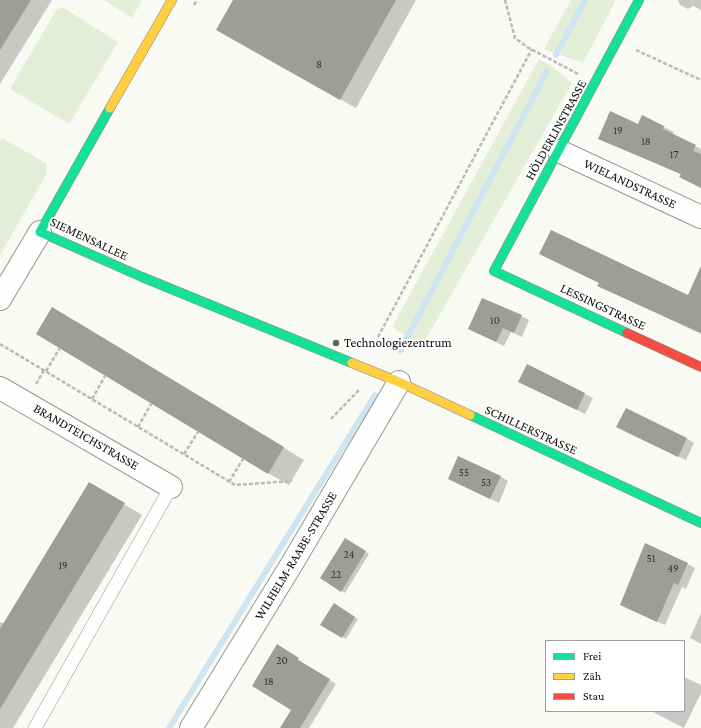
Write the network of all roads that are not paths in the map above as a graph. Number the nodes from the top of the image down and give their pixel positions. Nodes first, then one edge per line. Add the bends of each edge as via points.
1 (172, 0) edge
2 (639, 0) edge
3 (559, 151) junction
4 (701, 217) edge
5 (40, 232) junction
6 (494, 270) joint
7 (0, 299) edge
8 (349, 363) joint
9 (701, 368) edge
10 (399, 382) junction
11 (0, 388) edge
12 (171, 487) joint
13 (701, 523) edge
14 (35, 728) edge
15 (192, 728) edge

1 - 5 street, SIEMENSALLEE
2 - 3 street, HÖLDERLINSTRASSE
3 - 4 street, WIELANDSTRASSE
3 - 6 street, HÖLDERLINSTRASSE
5 - 7 street
5 - 8 street, SIEMENSALLEE
6 - 9 street, LESSINGSTRASSE
8 - 10 street, SCHILLERSTRASSE
10 - 13 street, SCHILLERSTRASSE
10 - 15 street, WILHELM-RAABE-STRASSE
11 - 12 street, BRANDTEICHSTRASSE
12 - 14 lane

